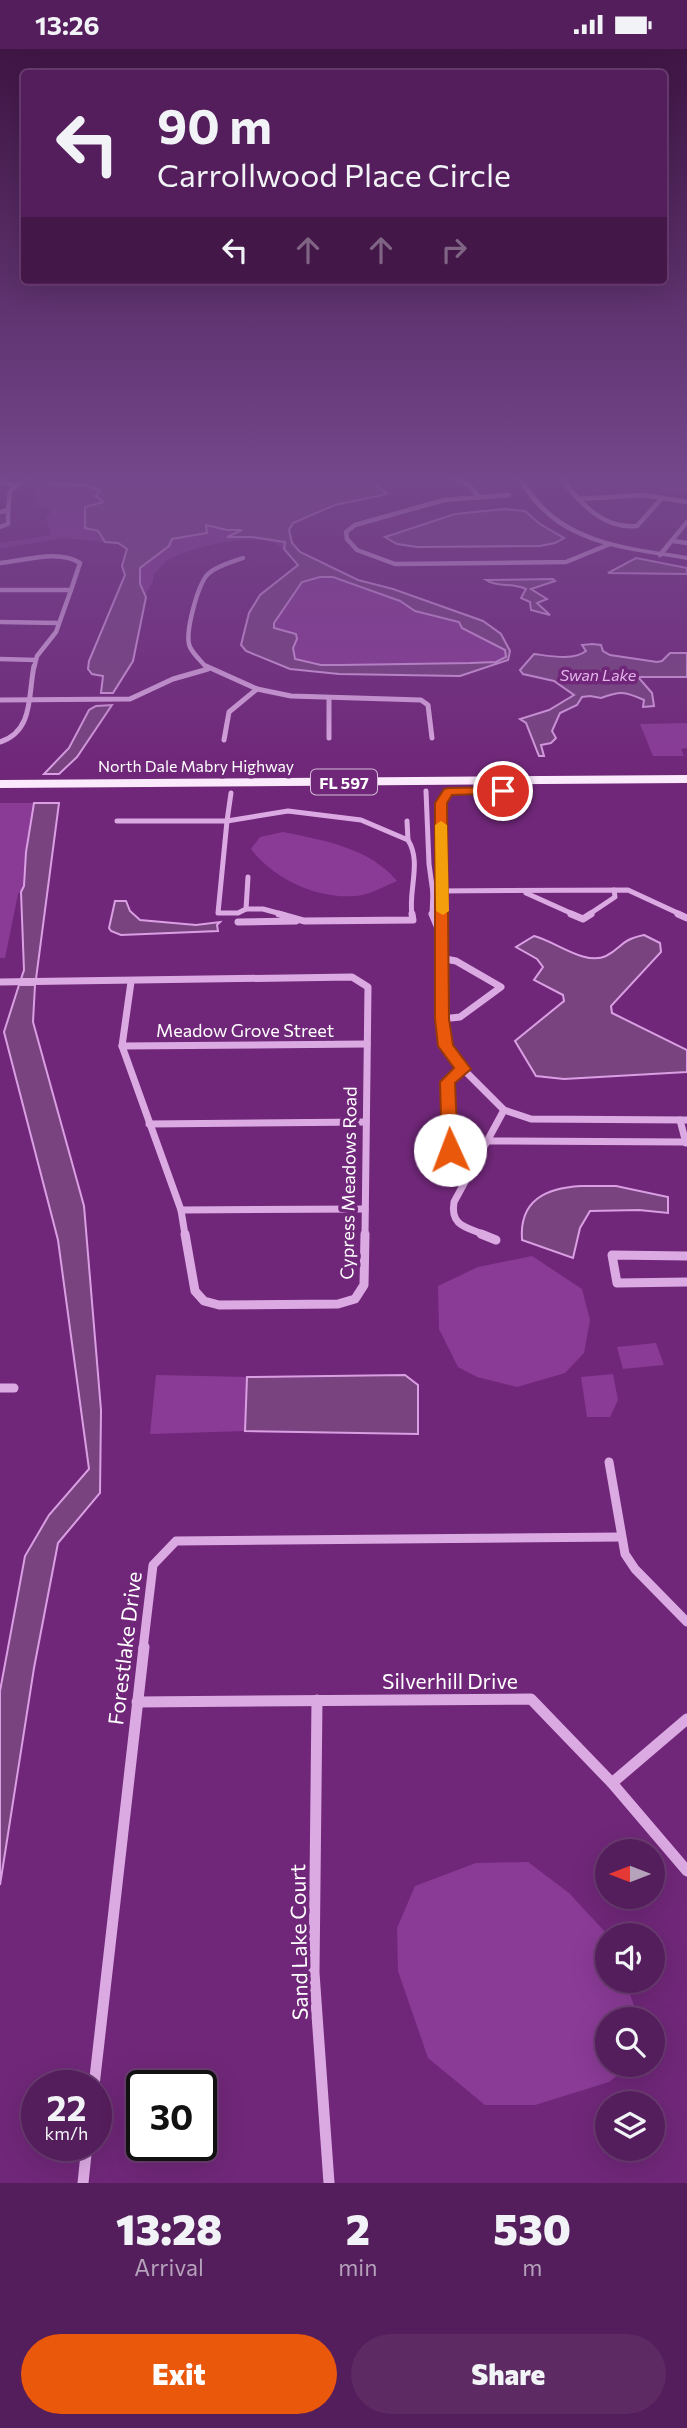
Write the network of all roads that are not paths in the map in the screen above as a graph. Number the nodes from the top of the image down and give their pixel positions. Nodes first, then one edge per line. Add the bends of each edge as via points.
1 (76, 576) edge
2 (206, 576) edge
3 (0, 590) edge
4 (71, 590) junction
5 (0, 622) edge
6 (59, 623) junction
7 (0, 659) edge
8 (36, 660) junction
9 (208, 669) junction
10 (257, 689) junction
11 (329, 698) junction
12 (0, 700) edge
13 (31, 700) junction
14 (432, 738) dead end
15 (329, 739) dead end
16 (224, 740) dead end
17 (0, 742) edge
18 (632, 779) junction
19 (687, 779) edge
20 (0, 786) edge
21 (687, 790) edge
22 (426, 791) junction
23 (448, 791) junction
24 (231, 793) junction
25 (0, 795) edge
26 (117, 821) dead end
27 (227, 821) junction
28 (407, 821) dead end
29 (428, 829) junction
30 (441, 829) junction
31 (408, 840) junction
32 (441, 863) junction
33 (415, 864) junction
34 (429, 864) junction
35 (248, 877) dead end
36 (614, 890) junction
37 (433, 891) junction
38 (442, 891) junction
39 (523, 892) junction
40 (246, 909) junction
41 (687, 918) edge
42 (304, 921) junction
43 (239, 922) dead end
44 (440, 933) junction
45 (440, 958) junction
46 (0, 982) edge
47 (131, 982) junction
48 (442, 1019) junction
49 (367, 1044) junction
50 (122, 1046) junction
51 (463, 1069) junction
52 (505, 1110) junction
53 (684, 1120) edge
54 (366, 1122) junction
55 (149, 1124) junction
56 (488, 1141) junction
57 (687, 1143) edge
58 (467, 1178) junction
59 (365, 1209) junction
60 (181, 1210) junction
61 (496, 1240) dead end
62 (687, 1256) edge
63 (687, 1282) edge
64 (0, 1388) edge
65 (14, 1388) dead end
66 (609, 1462) dead end
67 (621, 1537) junction
68 (687, 1622) edge
69 (317, 1700) junction
70 (137, 1702) junction
71 (687, 1719) edge
72 (612, 1783) junction
73 (687, 1871) edge
74 (96, 2070) edge
75 (85, 2161) edge
76 (83, 2183) edge
77 (330, 2183) edge

1 - 4 street
2 - 9 street via 189,624 190,648
3 - 4 street
4 - 6 street
5 - 6 street
6 - 8 street
7 - 8 street
8 - 13 street
9 - 10 street
9 - 13 street via 130,699
10 - 11 street
10 - 16 street via 229,712
11 - 14 street via 421,700 428,705
11 - 15 street
12 - 13 street
13 - 17 street via 18,736
18 - 19 main road, North Dale Mabry Highway / FL 597
18 - 20 main road, North Dale Mabry Highway / FL 597
18 - 22 main road
21 - 23 main road, North Dale Mabry Highway / FL 597
22 - 23 main road, North Dale Mabry Highway / FL 597
22 - 24 main road, North Dale Mabry Highway / FL 597
22 - 29 street
23 - 30 street via 441,803
24 - 25 main road, North Dale Mabry Highway / FL 597
24 - 27 street
26 - 27 street
27 - 31 street via 288,811 361,820
27 - 40 street via 218,913
28 - 31 street
29 - 30 street
29 - 34 street
30 - 32 street
31 - 33 street
32 - 34 street
32 - 38 street
33 - 34 street
33 - 42 street via 410,897 413,920
34 - 37 street
35 - 40 street
36 - 39 street
36 - 39 street via 615,897 583,919
36 - 41 street via 628,890
37 - 38 street
37 - 44 street via 431,912
38 - 39 street
38 - 44 street
40 - 42 street
42 - 43 street
44 - 45 street
45 - 48 street
45 - 48 street via 456,961 501,987 460,1017
46 - 47 street, Cypress Meadows Road
47 - 49 street, Cypress Meadows Road via 352,977 368,987
47 - 50 street, Cypress Meadows Road
48 - 51 street via 445,1046
49 - 50 street, Meadow Grove Street
49 - 54 street, Cypress Meadows Road
50 - 55 street, Cypress Meadows Road
51 - 52 street
51 - 58 street via 447,1082 451,1172
52 - 53 street via 531,1119
52 - 56 street
53 - 57 street
54 - 55 street
54 - 59 street, Cypress Meadows Road
55 - 60 street, Cypress Meadows Road
56 - 57 street
56 - 58 street
58 - 61 street via 452,1213 458,1224
59 - 60 street
59 - 60 street, Cypress Meadows Road via 364,1285 355,1299 338,1304 232,1305 204,1301 195,1291
62 - 63 street via 612,1255 617,1283
64 - 65 street
66 - 67 street
67 - 68 street via 635,1569
67 - 70 street, Forestlake Drive via 176,1541 153,1565
69 - 70 street, Silverhill Drive
69 - 72 street, Silverhill Drive via 531,1699
69 - 77 street, Sand Lake Court via 314,1973
70 - 74 street, Forestlake Drive
71 - 72 street
72 - 73 street, Silverhill Drive
75 - 76 street

